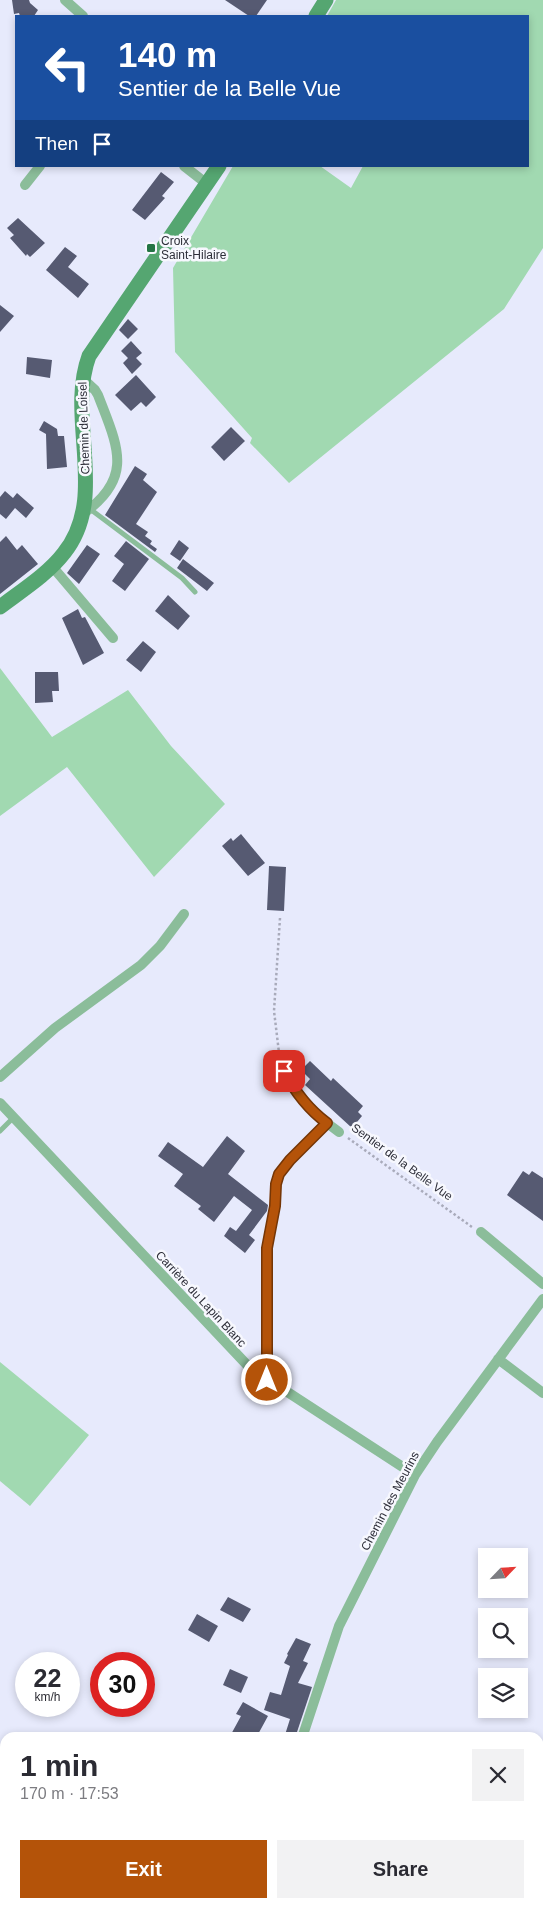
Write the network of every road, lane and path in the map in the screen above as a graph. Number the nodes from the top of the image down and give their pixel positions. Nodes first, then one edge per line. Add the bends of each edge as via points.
1 (65, 0) edge
2 (326, 0) edge
3 (82, 15) edge
4 (317, 15) edge
5 (39, 167) edge
6 (185, 167) edge
7 (218, 167) edge
8 (207, 184) junction
9 (25, 185) dead end
10 (82, 378) junction
11 (86, 512) junction
12 (52, 565) junction
13 (195, 592) dead end
14 (0, 607) edge
15 (113, 638) dead end
16 (184, 914) dead end
17 (280, 918) dead end
18 (284, 1071) joint
19 (0, 1077) edge
20 (0, 1104) edge
21 (13, 1118) junction
22 (327, 1123) junction
23 (0, 1131) edge
24 (339, 1132) joint
25 (481, 1232) joint
26 (543, 1284) edge
27 (543, 1299) edge
28 (498, 1359) junction
29 (267, 1380) junction
30 (543, 1393) edge
31 (415, 1475) junction
32 (304, 1732) edge

1 - 3 street
2 - 4 street
5 - 9 street
6 - 8 street
7 - 8 street, Chemin de Loisel
8 - 10 street, Chemin de Loisel via 98,339
10 - 11 street, Chemin de Loisel
10 - 11 street via 96,390 118,458 106,492
11 - 12 street, Chemin de Loisel via 68,547
11 - 13 lane via 182,578
12 - 14 street, Chemin de Loisel
12 - 15 street
16 - 19 street via 160,946 140,965 55,1028
17 - 18 path via 274,1012
18 - 22 street, Sentier de la Belle Vue via 298,1095
20 - 21 street, Carrière du Lapin Blanc
21 - 23 lane
21 - 29 street, Carrière du Lapin Blanc via 245,1363
22 - 24 street, Sentier de la Belle Vue
22 - 29 street via 290,1160 276,1184 266,1254
24 - 25 path, Sentier de la Belle Vue
25 - 26 street
27 - 28 street, Chemin des Meurins
28 - 30 street
28 - 31 street, Chemin des Meurins
29 - 31 street, Carrière du Lapin Blanc
31 - 32 street, Chemin des Meurins via 339,1626

